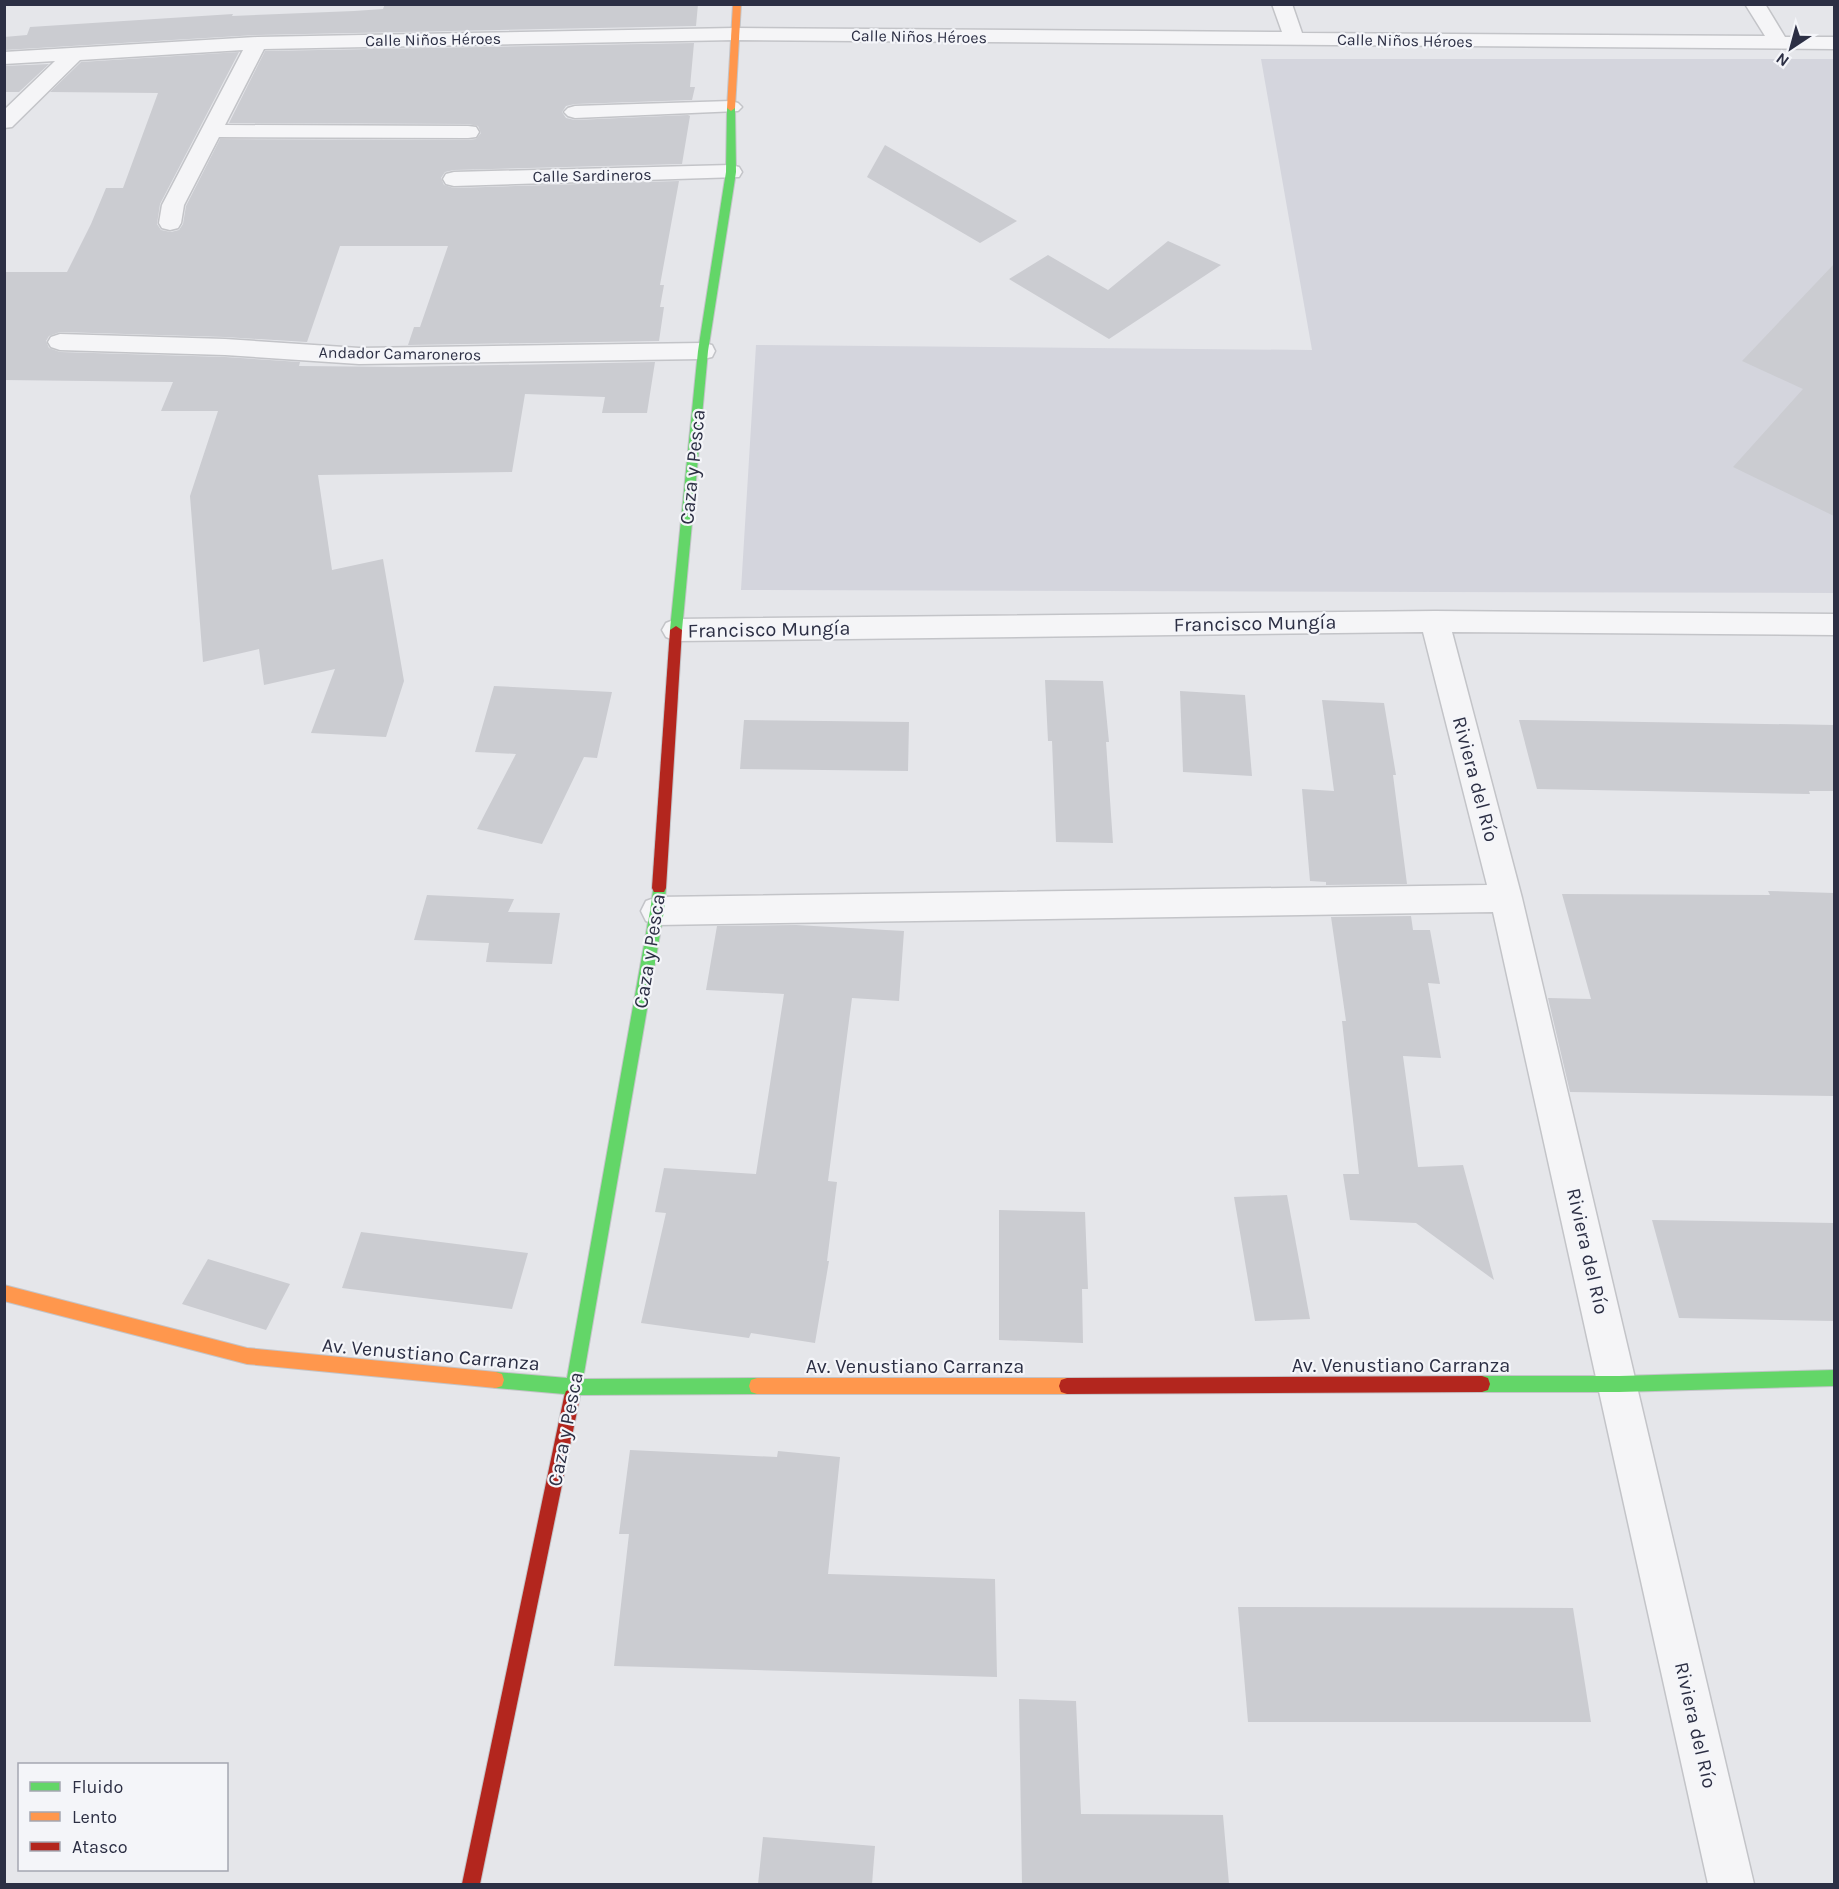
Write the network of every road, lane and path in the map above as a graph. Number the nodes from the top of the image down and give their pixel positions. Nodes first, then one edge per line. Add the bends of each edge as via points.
1 (737, 4) edge
2 (1282, 4) edge
3 (1755, 4) edge
4 (735, 34) junction
5 (1294, 39) junction
6 (257, 43) junction
7 (1834, 43) edge
8 (1779, 44) junction
9 (72, 56) junction
10 (4, 58) edge
11 (731, 107) junction
12 (574, 112) dead end
13 (4, 122) edge
14 (211, 131) junction
15 (468, 132) dead end
16 (731, 172) junction
17 (454, 179) dead end
18 (170, 223) dead end
19 (60, 342) dead end
20 (703, 351) junction
21 (1435, 621) junction
22 (1834, 624) edge
23 (676, 630) junction
24 (1506, 898) junction
25 (657, 911) junction
26 (4, 1293) edge
27 (1834, 1378) edge
28 (1619, 1384) junction
29 (574, 1387) junction
30 (471, 1884) edge
31 (1731, 1884) edge

1 - 4 street, Caza y Pesca
2 - 5 street
3 - 8 street
4 - 5 street, Calle Niños Héroes
4 - 6 street, Calle Niños Héroes
4 - 11 street, Caza y Pesca
5 - 8 street, Calle Niños Héroes
6 - 9 street, Calle Niños Héroes
6 - 14 street
7 - 8 street, Calle Niños Héroes
9 - 10 street, Calle Niños Héroes
9 - 13 street
11 - 12 street
11 - 16 street, Caza y Pesca
14 - 15 street
14 - 18 street via 173,205
16 - 17 street, Calle Sardineros
16 - 20 street, Caza y Pesca
19 - 20 street, Andador Camaroneros via 359,356
20 - 23 street, Caza y Pesca
21 - 22 street, Francisco Mungía
21 - 23 street, Francisco Mungía
21 - 24 street, Riviera del Río
23 - 25 street, Caza y Pesca
24 - 25 street
24 - 28 street, Riviera del Río
25 - 29 street, Caza y Pesca
26 - 29 street, Av. Venustiano Carranza via 247,1356
27 - 28 street, Av. Venustiano Carranza
28 - 29 street, Av. Venustiano Carranza
28 - 31 street, Riviera del Río
29 - 30 street, Caza y Pesca

